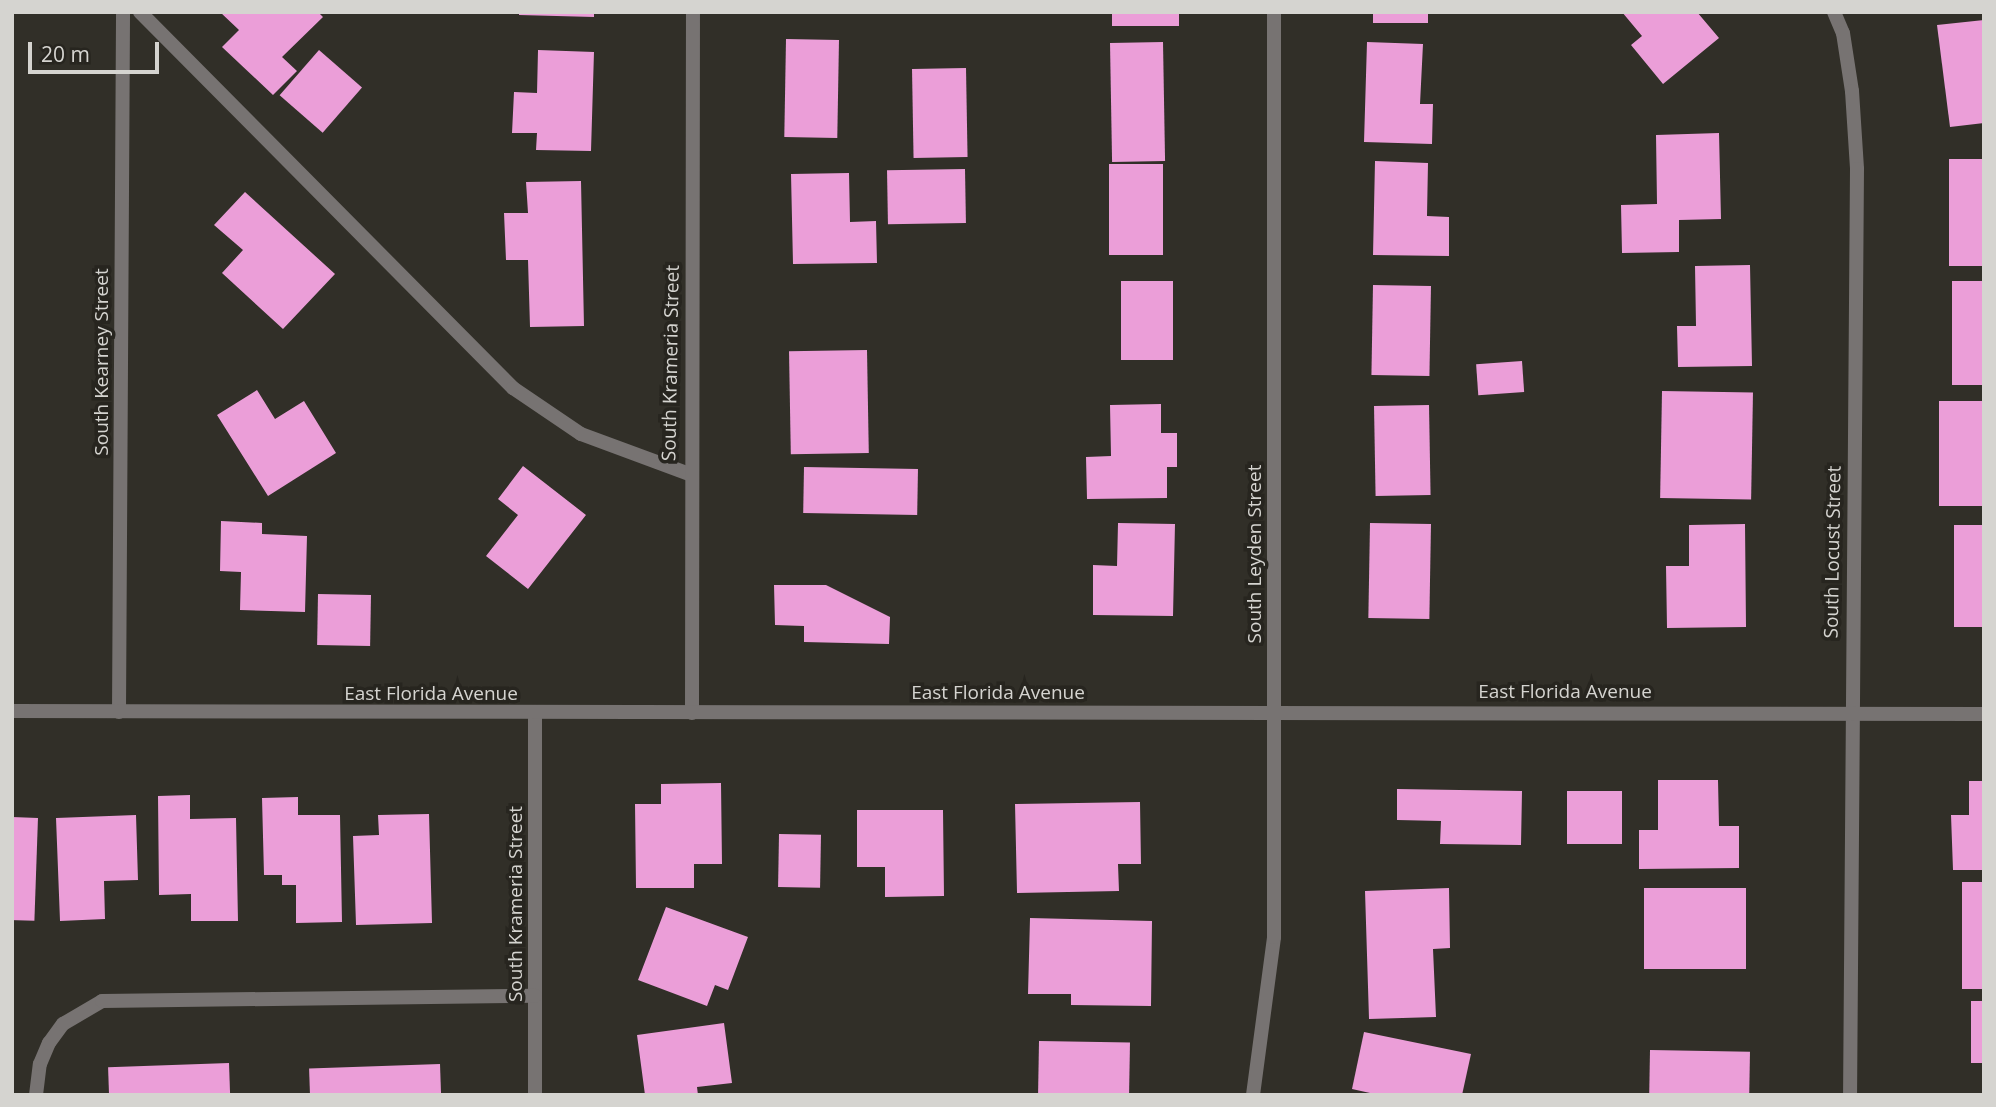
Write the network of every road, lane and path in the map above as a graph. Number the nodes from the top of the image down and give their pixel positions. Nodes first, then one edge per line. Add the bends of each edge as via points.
1 (123, 12) edge
2 (140, 12) edge
3 (694, 12) edge
4 (1274, 12) edge
5 (1835, 12) edge
6 (689, 474) junction
7 (1274, 711) junction
8 (12, 712) edge
9 (119, 712) junction
10 (1850, 712) junction
11 (535, 713) junction
12 (692, 713) junction
13 (1984, 714) edge
14 (535, 996) junction
15 (36, 1095) edge
16 (535, 1095) edge
17 (1253, 1095) edge
18 (1850, 1095) edge

1 - 9 street, South Kearney Street
2 - 6 street via 513,388 580,433
3 - 6 street, South Krameria Street
4 - 7 street, South Leyden Street
5 - 10 street, South Locust Street via 1852,91 1857,169
6 - 12 street, South Krameria Street
7 - 10 street, East Florida Avenue
7 - 12 street, East Florida Avenue
7 - 17 street, South Leyden Street via 1274,937
8 - 9 street, East Florida Avenue
9 - 11 street, East Florida Avenue
10 - 13 street, East Florida Avenue
10 - 18 street, South Locust Street
11 - 12 street, East Florida Avenue
11 - 14 street, South Krameria Street
14 - 15 street via 102,1001 63,1024 49,1043 40,1064
14 - 16 street, South Krameria Street

